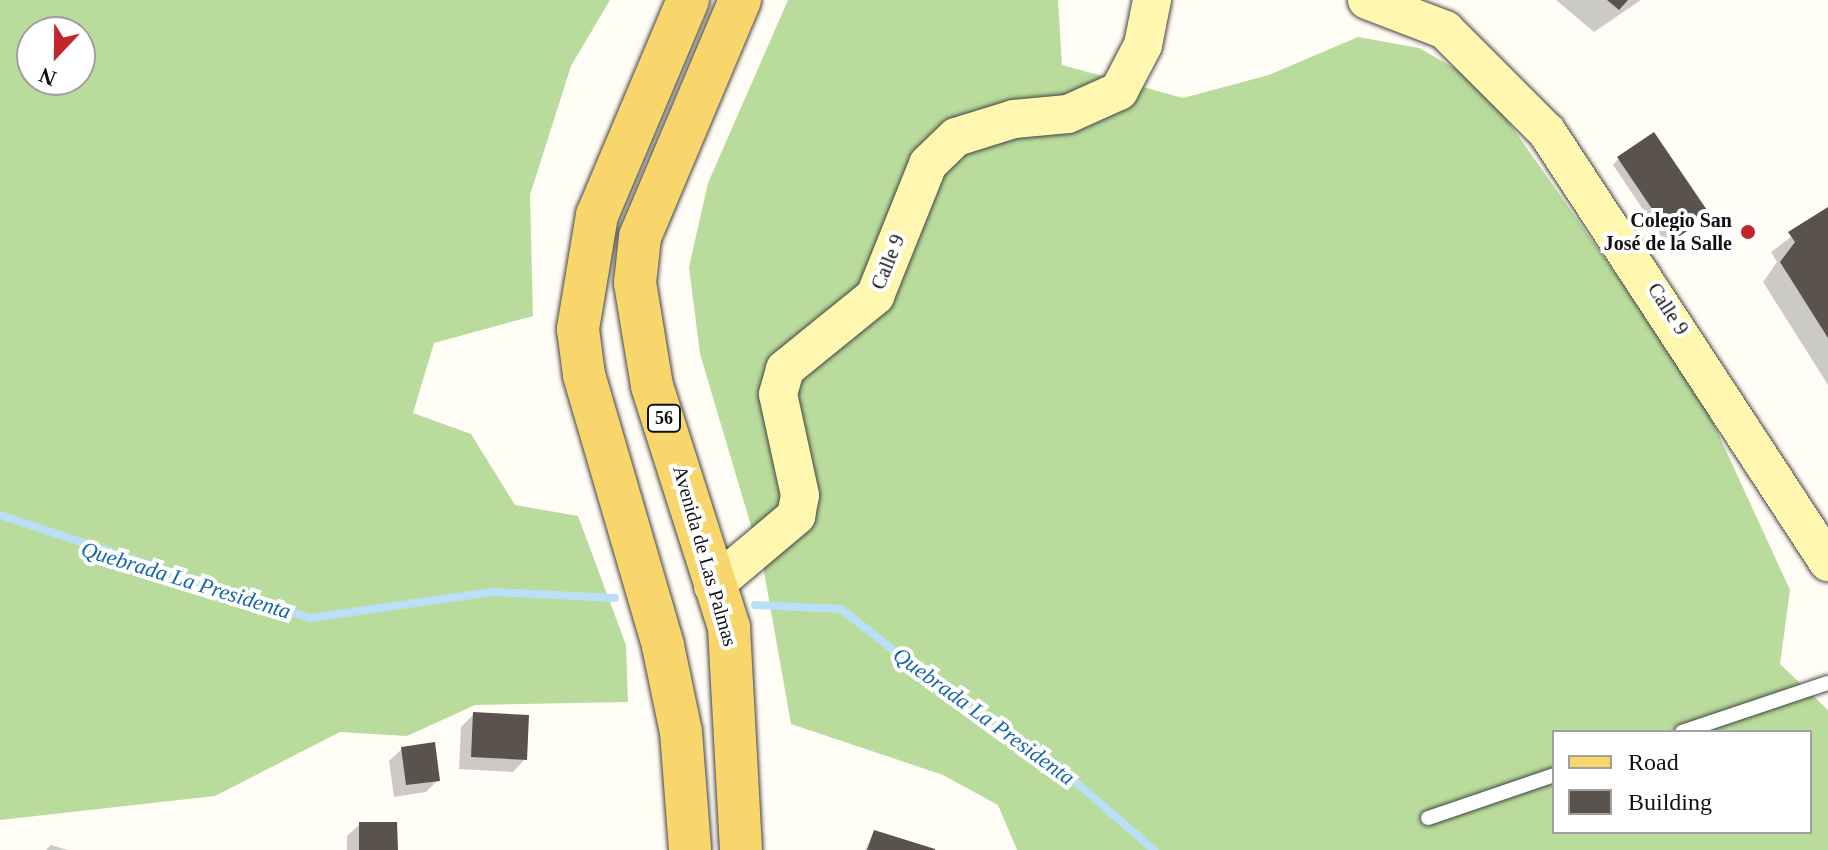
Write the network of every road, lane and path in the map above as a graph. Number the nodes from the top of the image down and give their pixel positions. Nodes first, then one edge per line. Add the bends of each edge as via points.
1 (688, 0) edge
2 (740, 0) edge
3 (1152, 0) edge
4 (1367, 0) edge
5 (1828, 562) edge
6 (713, 586) junction
7 (1828, 683) edge
8 (1688, 730) edge
9 (1552, 776) edge
10 (1428, 818) dead end
11 (690, 850) edge
12 (741, 850) edge

1 - 11 main road via 597,215 578,329 584,375 663,646 681,732
2 - 6 main road, Avenida de Las Palmas / 56 via 640,237 635,283 637,329
3 - 6 street, Calle 9 via 1143,45 1119,91 1068,114 1014,119 956,137 928,164 875,296 785,369 778,394 800,495 796,516
4 - 5 street, Calle 9 via 1445,30 1547,132
6 - 12 main road, Avenida de Las Palmas / 56 via 729,628 738,690
7 - 8 lane
9 - 10 lane

